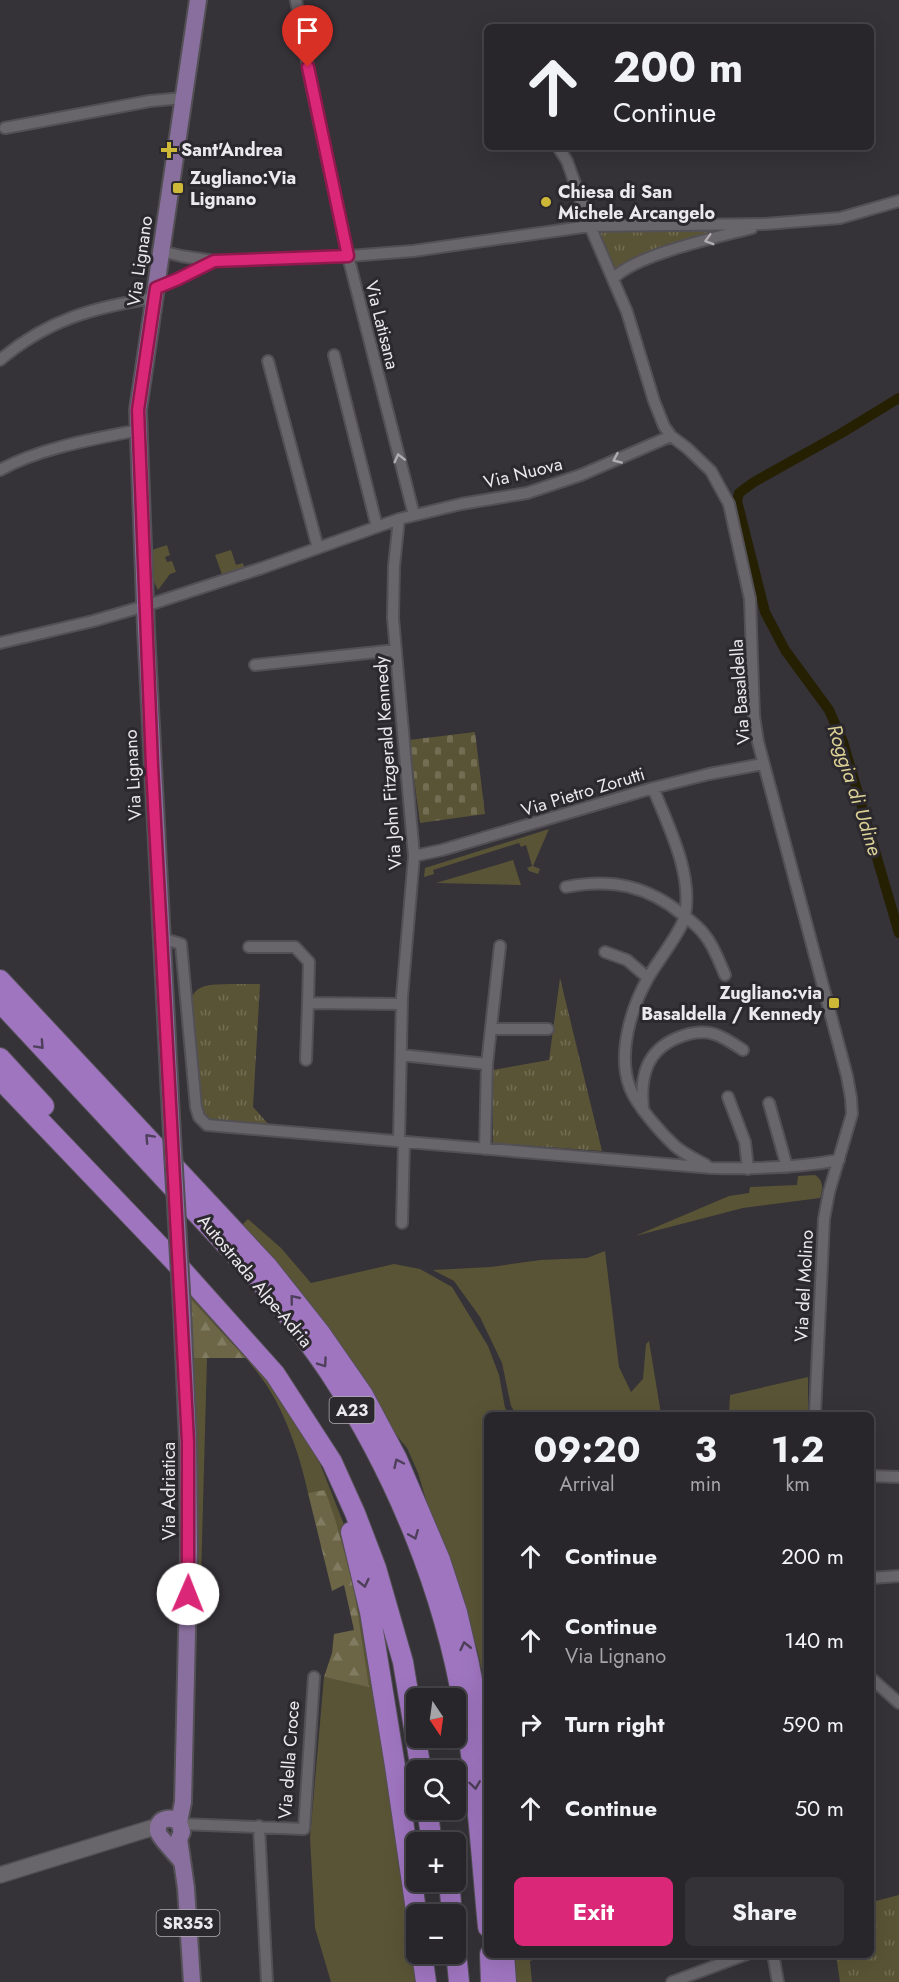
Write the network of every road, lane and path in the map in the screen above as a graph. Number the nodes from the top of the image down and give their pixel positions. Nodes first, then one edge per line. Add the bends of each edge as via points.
1 (198, 0) edge
2 (296, 0) edge
3 (183, 98) junction
4 (5, 128) dead end
5 (560, 150) edge
6 (899, 201) edge
7 (765, 224) junction
8 (590, 226) junction
9 (161, 251) junction
10 (348, 256) junction
11 (214, 261) junction
12 (613, 279) junction
13 (155, 293) junction
14 (334, 355) dead end
15 (0, 360) edge
16 (268, 361) dead end
17 (139, 430) junction
18 (670, 436) junction
19 (0, 470) edge
20 (414, 515) junction
21 (399, 519) junction
22 (377, 527) junction
23 (318, 548) junction
24 (145, 606) junction
25 (0, 643) edge
26 (396, 650) junction
27 (255, 665) dead end
28 (763, 764) junction
29 (653, 788) junction
30 (414, 856) junction
31 (566, 887) dead end
32 (686, 917) junction
33 (161, 938) junction
34 (500, 946) dead end
35 (249, 947) dead end
36 (605, 952) dead end
37 (725, 975) dead end
38 (648, 978) junction
39 (0, 980) edge
40 (0, 1002) edge
41 (308, 1003) junction
42 (402, 1004) junction
43 (491, 1029) junction
44 (548, 1029) dead end
45 (743, 1050) dead end
46 (401, 1055) junction
47 (0, 1058) edge
48 (306, 1060) dead end
49 (487, 1064) junction
50 (0, 1079) edge
51 (728, 1097) dead end
52 (769, 1103) dead end
53 (643, 1108) junction
54 (401, 1142) junction
55 (485, 1149) junction
56 (839, 1161) junction
57 (788, 1167) junction
58 (712, 1168) junction
59 (748, 1169) junction
60 (402, 1223) dead end
61 (182, 1309) joint
62 (815, 1412) edge
63 (311, 1429) junction
64 (874, 1476) edge
65 (899, 1477) edge
66 (899, 1576) edge
67 (874, 1578) edge
68 (314, 1677) dead end
69 (874, 1681) edge
70 (419, 1688) edge
71 (899, 1703) edge
72 (484, 1744) edge
73 (419, 1760) edge
74 (259, 1826) junction
75 (169, 1831) junction
76 (0, 1875) edge
77 (484, 1878) edge
78 (415, 1904) edge
79 (490, 1958) edge
80 (504, 1958) edge
81 (736, 1958) edge
82 (774, 1958) edge
83 (424, 1964) edge
84 (447, 1964) edge
85 (457, 1964) edge
86 (192, 1982) edge
87 (267, 1982) edge
88 (426, 1982) edge
89 (448, 1982) edge
90 (459, 1982) edge
91 (491, 1982) edge
92 (506, 1982) edge
93 (672, 1982) edge
94 (778, 1982) edge

1 - 3 main road, Via Lignano / SR353
2 - 10 street, Via Latisana
3 - 4 street
3 - 9 main road, Via Lignano / SR353
5 - 8 street, Via Basaldella
6 - 7 street via 840,218
7 - 8 street
7 -> 12 street via 651,257 620,271
8 - 10 street via 413,251
8 - 12 street, Via Basaldella
9 - 11 street
9 - 13 main road, Via Lignano / SR353
10 - 11 street
20 -> 10 street, Via Latisana
11 - 13 street
12 - 18 street, Via Basaldella via 658,414
13 - 15 street via 52,325
13 - 17 main road, Via Lignano / SR353 via 138,410
14 - 22 street
16 - 23 street
17 - 19 street via 71,445
17 - 24 main road, Via Lignano / SR353
18 -> 20 street, Via Nuova via 581,475 527,493
18 - 28 street, Via Basaldella via 711,471 729,504 750,599 754,716
20 - 21 street, Via Nuova
21 - 22 street, Via Nuova
21 - 26 street, Via John Fitzgerald Kennedy via 394,566
22 - 23 street, Via Nuova
23 - 24 street, Via Nuova
24 - 25 street, Via Nuova
24 - 33 main road, Via Lignano / SR353
26 - 27 street
26 - 30 street, Via John Fitzgerald Kennedy
28 - 29 street, Via Pietro Zorutti
28 - 56 street, Via Basaldella via 847,1076 852,1114
29 - 30 street, Via Pietro Zorutti
29 - 32 street via 681,856
30 - 42 street, Via John Fitzgerald Kennedy
31 - 32 street via 598,883 636,888 653,894
32 - 37 street via 711,943
32 - 38 street
33 - 54 street via 181,944 196,1107 202,1122 213,1127
33 - 61 main road, Via Lignano / SR353, bridge
34 - 43 street
35 - 41 street via 295,947 309,962
36 - 38 street via 627,960
38 - 53 street via 632,1015 626,1051 630,1087
72 -> 39 highway, Autostrada Alpe-Adria / A23 via 469,1664 440,1560 397,1459 363,1395 267,1266
40 -> 77 highway, Autostrada Alpe-Adria / A23 via 258,1279 331,1374 368,1436 428,1568 444,1623 469,1738
41 - 42 street
41 - 48 street
42 - 46 street, Via John Fitzgerald Kennedy
43 - 44 street
43 - 49 street
45 - 53 street via 716,1034 702,1032 687,1034 660,1047 645,1071 641,1088
46 - 49 street
46 - 54 street, Via John Fitzgerald Kennedy
47 - 70 highway, A23 via 220,1294 286,1370 326,1426 360,1494 388,1564
49 - 55 street
50 - 63 highway, A23 via 174,1261 275,1374
51 - 59 street via 745,1142
52 - 57 street
53 - 58 street via 674,1145
54 - 55 street
54 - 60 street, Via John Fitzgerald Kennedy
55 - 58 street
56 - 57 street
56 - 62 street, Via del Molino via 822,1237
57 - 59 street
58 - 59 street
61 - 75 main road, Via Adriatica / SR353 via 189,1548 184,1780 183,1802
63 - 73 highway, A23 via 332,1462 376,1568 403,1662
63 -> 78 highway, A23 via 353,1537 370,1612
64 - 65 street
66 - 67 street
68 - 74 street, Via della Croce via 304,1829
69 - 71 street
74 - 75 street, Via della Croce
74 - 87 street
75 - 76 main road, Via della Croce via 133,1835
75 - 86 main road, Via Adriatica / SR353 via 183,1863
79 - 91 highway
80 - 92 highway
81 - 93 street
82 - 94 street
83 - 88 highway
84 - 89 highway
85 - 90 highway

